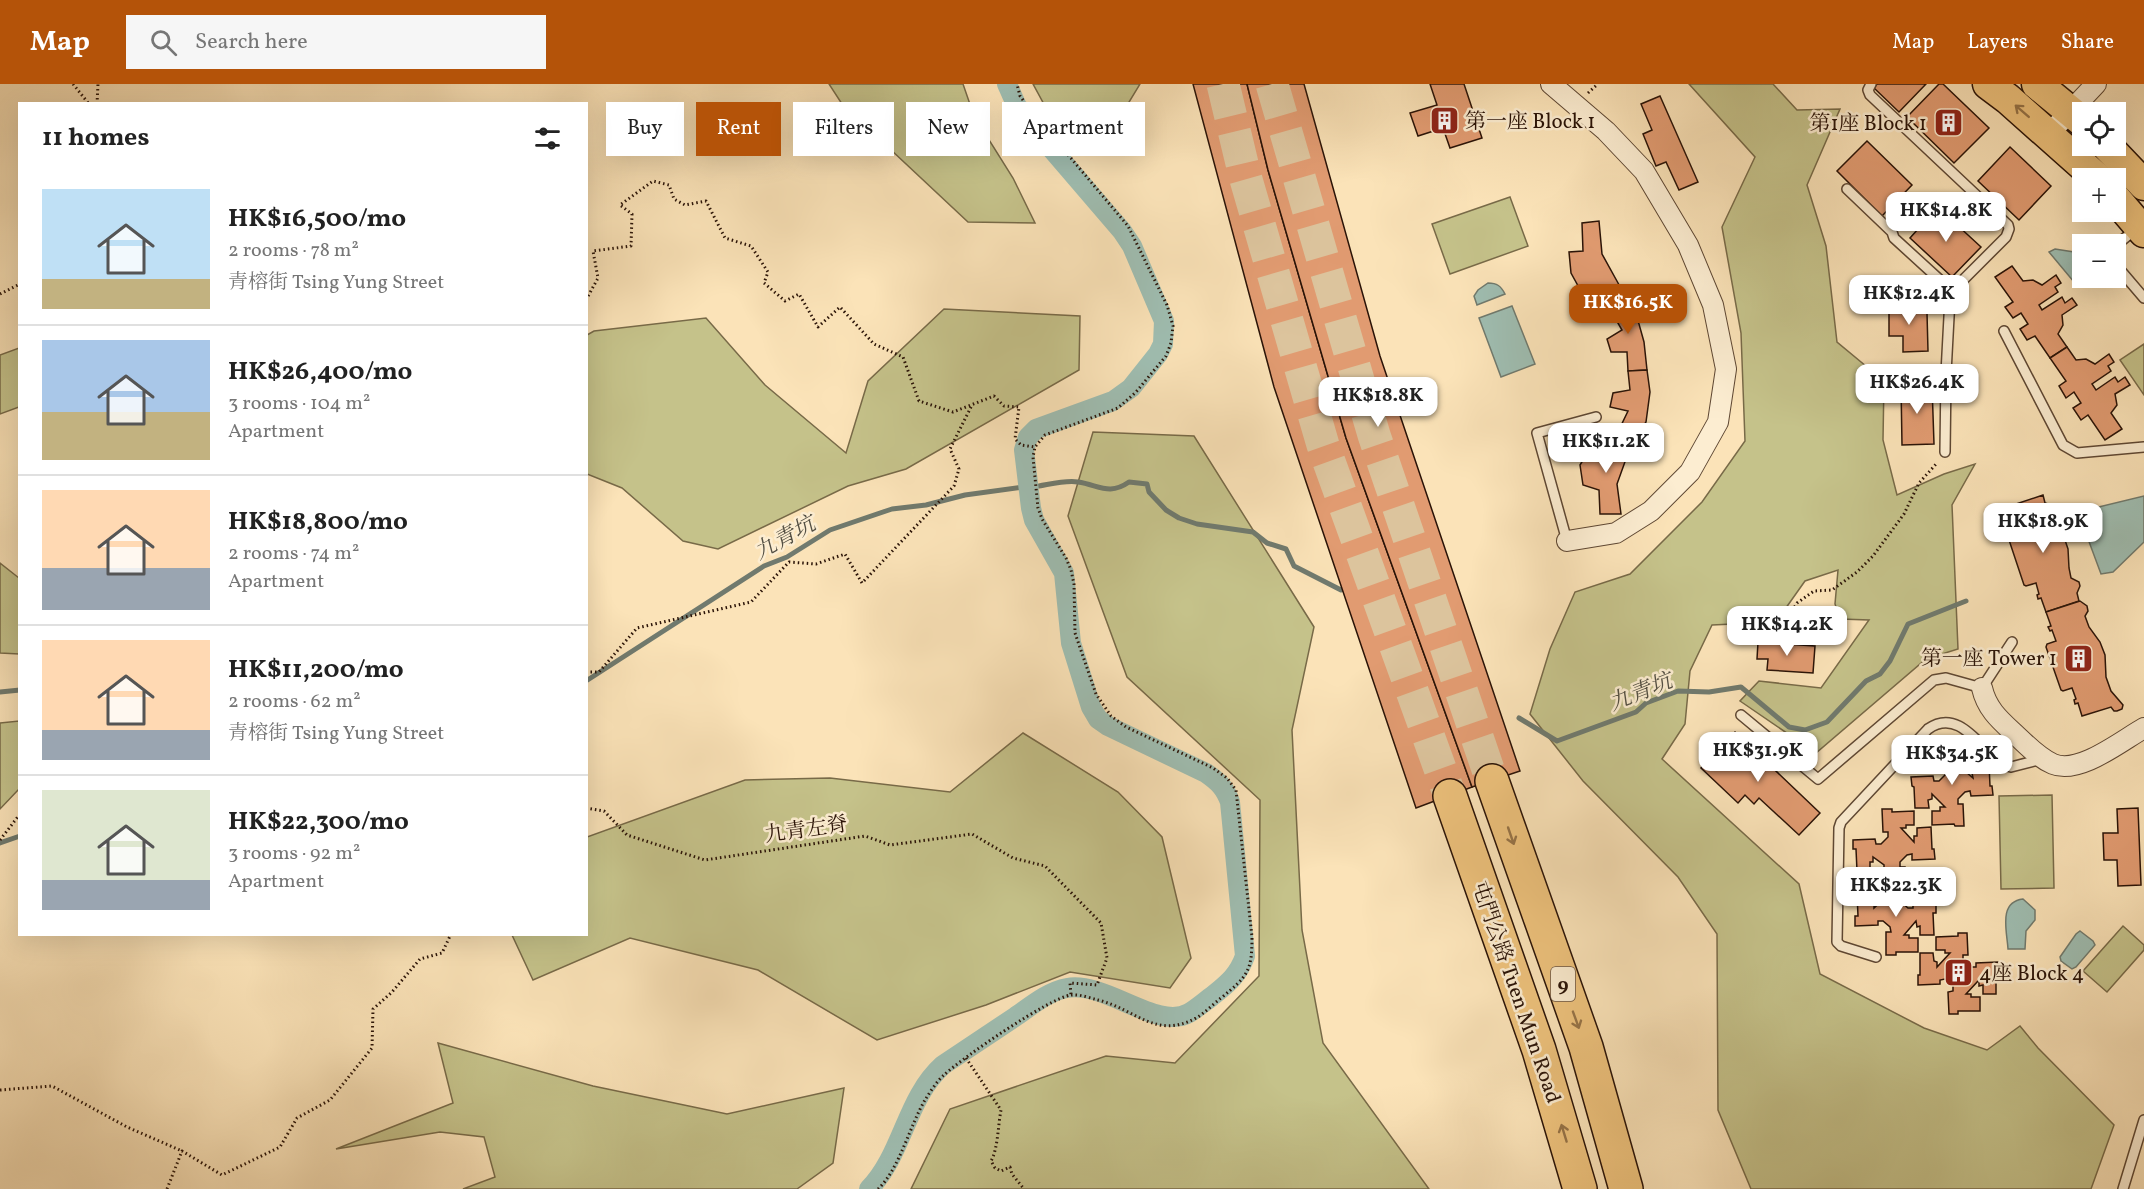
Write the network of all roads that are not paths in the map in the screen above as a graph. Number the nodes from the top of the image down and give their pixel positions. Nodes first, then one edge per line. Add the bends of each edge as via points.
1 (1551, 84) edge
2 (1871, 84) edge
3 (1988, 84) edge
4 (2037, 84) edge
5 (2096, 84) edge
6 (2085, 102) edge
7 (2072, 113) edge
8 (2072, 119) edge
9 (2049, 134) junction
10 (2116, 156) edge
11 (2086, 168) edge
12 (2144, 185) edge
13 (1847, 189) dead end
14 (2126, 210) edge
15 (2142, 227) edge
16 (2126, 238) edge
17 (2126, 277) edge
18 (1952, 291) junction
19 (2144, 298) edge
20 (2004, 331) dead end
21 (1596, 417) dead end
22 (2144, 447) edge
23 (1945, 452) road end
24 (1567, 541) joint
25 (2012, 642) dead end
26 (1982, 688) junction
27 (1741, 715) dead end
28 (2144, 728) edge
29 (2043, 759) junction
30 (1491, 781) tunnel mouth
31 (1450, 796) tunnel mouth
32 (1876, 957) dead end
33 (2144, 1120) edge
34 (1580, 1189) edge
35 (1626, 1189) edge
36 (2122, 1189) edge

1 - 24 street via 1606,131 1644,171 1688,244 1713,305 1726,369 1718,422 1690,472 1650,511 1616,532
2 - 18 lane via 1870,95 2008,225 2006,237
9 -> 3 main road
4 - 7 main road
5 - 6 street
8 - 9 street
9 - 11 main road
10 - 12 main road
13 - 18 lane
14 - 15 main road
15 - 16 lane
17 - 19 lane
18 - 23 lane
20 - 22 lane via 2063,445 2077,453
21 - 24 lane via 1537,433
25 - 26 lane
26 - 27 lane via 1946,678 1934,680 1818,779
26 - 29 street via 1996,717
28 - 29 street via 2085,763 2066,767
29 - 32 lane via 2012,767 2003,765 1962,727 1942,721 1928,729 1841,822 1837,942
30 -> 35 highway, 9 via 1586,1047
34 -> 31 highway, 屯門公路 Tuen Mun Road / 9 via 1539,1050
33 - 36 lane

